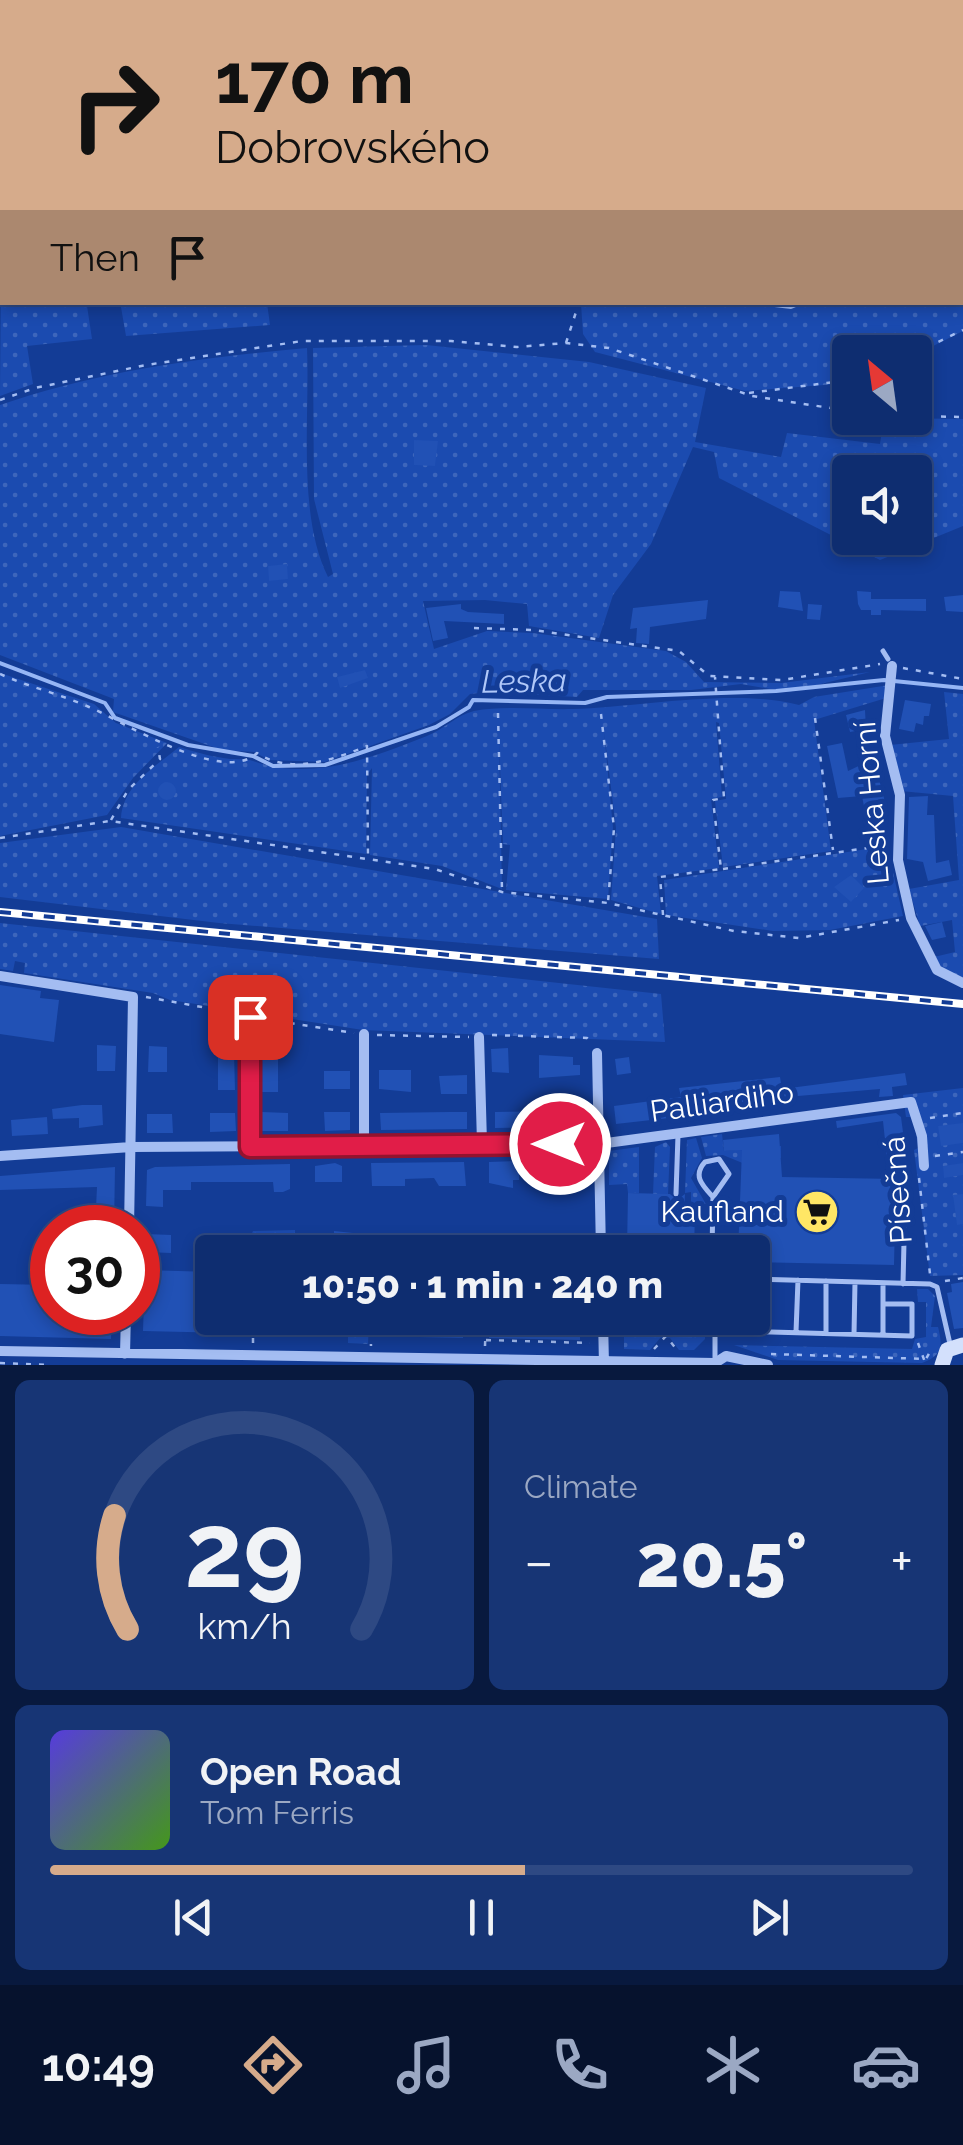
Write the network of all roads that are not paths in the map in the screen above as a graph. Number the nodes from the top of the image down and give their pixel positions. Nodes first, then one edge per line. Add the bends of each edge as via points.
1 (883, 651) dead end
2 (891, 671) joint
3 (0, 976) edge
4 (963, 983) edge
5 (250, 1017) road end
6 (364, 1034) dead end
7 (480, 1037) road end
8 (597, 1053) road end
9 (912, 1102) joint
10 (678, 1135) junction
11 (482, 1143) junction
12 (599, 1144) junction
13 (131, 1146) junction
14 (364, 1146) junction
15 (250, 1147) junction
16 (0, 1156) edge
17 (924, 1162) road end
18 (676, 1194) dead end
19 (713, 1198) junction
20 (905, 1200) dead end
21 (130, 1205) edge
22 (601, 1235) edge
23 (712, 1235) edge
24 (770, 1280) edge
25 (798, 1280) junction
26 (826, 1282) junction
27 (855, 1282) junction
28 (883, 1283) junction
29 (903, 1284) junction
30 (883, 1304) junction
31 (770, 1332) edge
32 (796, 1332) junction
33 (826, 1333) junction
34 (854, 1334) junction
35 (125, 1335) edge
36 (603, 1335) edge
37 (715, 1335) edge
38 (883, 1335) junction
39 (953, 1342) edge
40 (0, 1351) edge
41 (125, 1354) junction
42 (63, 1359) edge
43 (766, 1360) edge
44 (342, 1362) edge
45 (604, 1364) edge
46 (716, 1364) edge
47 (942, 1365) edge

1 - 2 lane
2 - 4 street, Leska Horní via 885,736 900,794 898,843 911,918 937,970
3 - 13 street via 132,997
5 - 15 street
6 - 14 street
7 - 11 street
8 - 12 street
9 - 10 street, Palliardiho
9 - 17 street, Písečná
10 - 12 street, Palliardiho
10 - 18 lane
11 - 12 street, Palliardiho
11 - 14 street, Palliardiho
12 - 22 street
13 - 15 street, Palliardiho
13 - 16 street, Palliardiho
13 - 21 street
14 - 15 street, Palliardiho
19 - 19 lane via 698,1172 720,1158 729,1174
19 - 23 lane
20 - 29 lane
24 - 25 lane
25 - 26 lane
25 - 32 lane
26 - 27 lane
26 - 33 lane
27 - 28 lane
27 - 34 lane
28 - 29 lane
28 - 30 lane
29 - 39 lane via 938,1287
30 - 38 lane
30 - 38 lane via 912,1304 912,1336
31 - 32 lane
32 - 33 lane
33 - 34 lane
34 - 38 lane
35 - 41 street
36 - 45 street
37 - 46 lane
39 - 47 street
40 - 42 street
41 - 42 street
41 - 44 street
43 - 46 street via 726,1356
44 - 45 street
45 - 46 street

